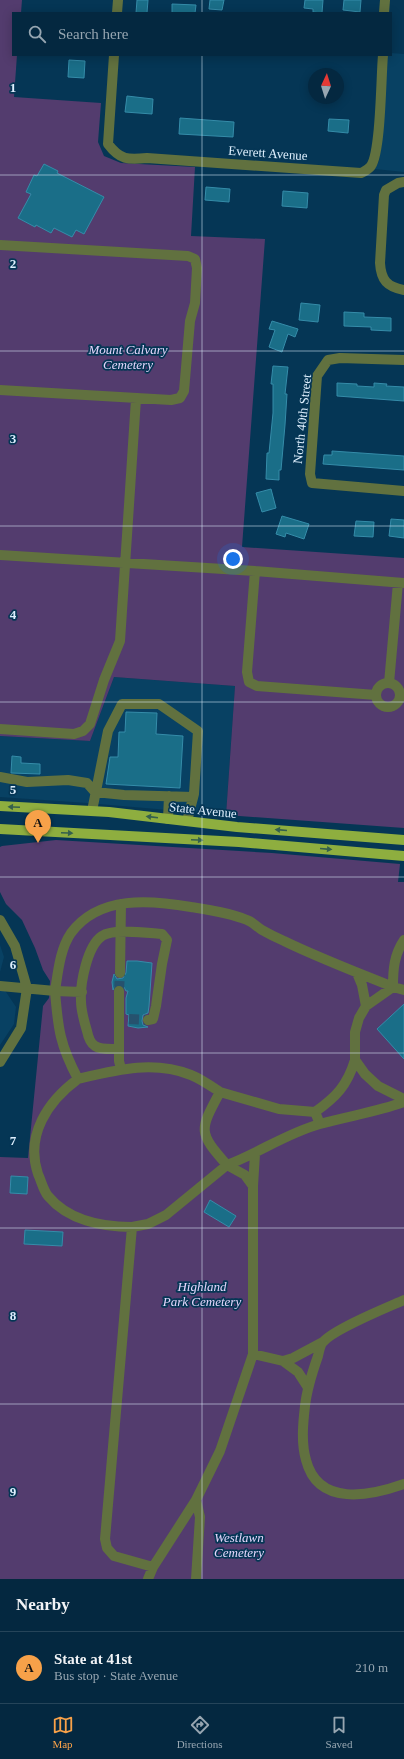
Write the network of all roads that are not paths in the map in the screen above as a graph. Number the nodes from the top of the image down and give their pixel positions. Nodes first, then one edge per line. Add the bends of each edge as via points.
1 (118, 0) edge
2 (385, 0) edge
3 (117, 12) edge
4 (384, 12) edge
5 (114, 56) edge
6 (383, 56) edge
7 (404, 182) edge
8 (0, 245) edge
9 (404, 290) edge
10 (404, 360) edge
11 (0, 390) edge
12 (136, 399) junction
13 (404, 492) edge
14 (0, 555) edge
15 (125, 562) junction
16 (255, 571) junction
17 (401, 583) edge
18 (389, 683) junction
19 (376, 695) junction
20 (402, 697) edge
21 (0, 729) edge
22 (0, 777) edge
23 (95, 792) junction
24 (169, 796) junction
25 (193, 797) junction
26 (0, 806) edge
27 (92, 811) junction
28 (168, 819) junction
29 (187, 821) junction
30 (0, 829) edge
31 (404, 840) edge
32 (404, 856) edge
33 (121, 904) junction
34 (0, 920) edge
35 (121, 932) junction
36 (404, 940) edge
37 (120, 973) tunnel mouth
38 (357, 973) junction
39 (0, 986) edge
40 (393, 987) junction
41 (27, 988) junction
42 (404, 990) edge
43 (56, 991) junction
44 (119, 991) tunnel mouth
45 (82, 992) junction
46 (366, 1006) junction
47 (148, 1020) dead end
48 (119, 1049) junction
49 (355, 1060) junction
50 (0, 1062) edge
51 (121, 1069) junction
52 (78, 1079) junction
53 (220, 1092) junction
54 (404, 1100) edge
55 (315, 1112) junction
56 (320, 1124) junction
57 (255, 1154) junction
58 (227, 1165) junction
59 (253, 1186) junction
60 (132, 1227) junction
61 (404, 1300) edge
62 (323, 1342) junction
63 (253, 1354) junction
64 (283, 1361) junction
65 (307, 1386) junction
66 (404, 1484) edge
67 (196, 1500) junction
68 (153, 1567) junction
69 (148, 1579) edge
70 (196, 1579) edge

1 - 3 street
2 - 4 street
5 - 6 street, Everett Avenue via 108,144 122,158 361,173 372,165 377,142
7 - 9 street via 386,190 384,195 380,263 380,273 386,282
8 - 12 street via 188,256 195,259 195,303 190,321 184,391 180,398 171,400
10 - 13 street, North 40th Street via 328,360 317,376 310,474 312,484
11 - 12 street
12 - 15 street
14 - 15 street
15 - 16 street
15 - 21 street via 120,641 90,724 83,731 74,734
16 - 17 street
16 - 19 street via 247,672 249,682 257,686
17 - 18 street
18 - 19 street via 378,688
18 - 20 street via 396,686
19 - 20 street via 378,703 389,708 397,704
22 - 23 street via 27,782 81,782 87,783
23 - 24 street
23 - 25 street via 108,732 122,704 159,704 198,731
23 - 27 street
24 - 25 street
24 - 28 street
25 - 29 street
27 -> 26 main road, State Avenue
28 -> 27 main road, State Avenue
28 - 29 main road, State Avenue
31 -> 29 main road, State Avenue
30 -> 32 main road via 239,842
33 - 35 street
33 - 38 street via 140,901 160,902 249,920 284,941
33 - 43 street via 88,916 70,934 60,961
34 - 41 street via 16,946
35 - 37 street
35 - 45 street via 110,932 101,936 93,948 87,962
35 - 47 street via 162,934 167,940 156,970 156,1006 153,1019
36 - 40 street via 393,965
38 - 40 street
38 - 46 street
39 - 41 street
40 - 42 street
40 - 46 street
41 - 43 street
41 - 50 street via 21,1028
43 - 45 street
43 - 52 street via 60,1036 66,1056
44 - 48 street via 124,1018
45 - 48 street via 83,1019 90,1040 95,1047
46 - 49 street via 355,1032
48 - 51 street
49 - 54 street via 364,1074 378,1086
49 - 55 street via 342,1089 330,1102
51 - 52 street
51 - 53 street via 172,1069 192,1075
52 - 60 street via 54,1100 36,1132 35,1165 40,1180 47,1195 75,1216 92,1222
53 - 55 street via 279,1109
53 - 58 street via 208,1115 205,1134 208,1142
54 - 56 street via 383,1110
55 - 56 street
56 - 57 street via 283,1138
57 - 58 street
57 - 59 street
58 - 59 street via 245,1175
58 - 60 street via 166,1215 148,1224
59 - 63 street
60 - 68 street via 104,1539 114,1556
61 - 62 street via 336,1332
62 - 64 street
62 - 65 street
63 - 64 street
63 - 67 street via 220,1451
64 - 65 street via 298,1372
65 - 66 street via 303,1441 306,1461 323,1486 342,1495 353,1495
67 - 68 street
67 - 70 street via 200,1517
68 - 69 street

